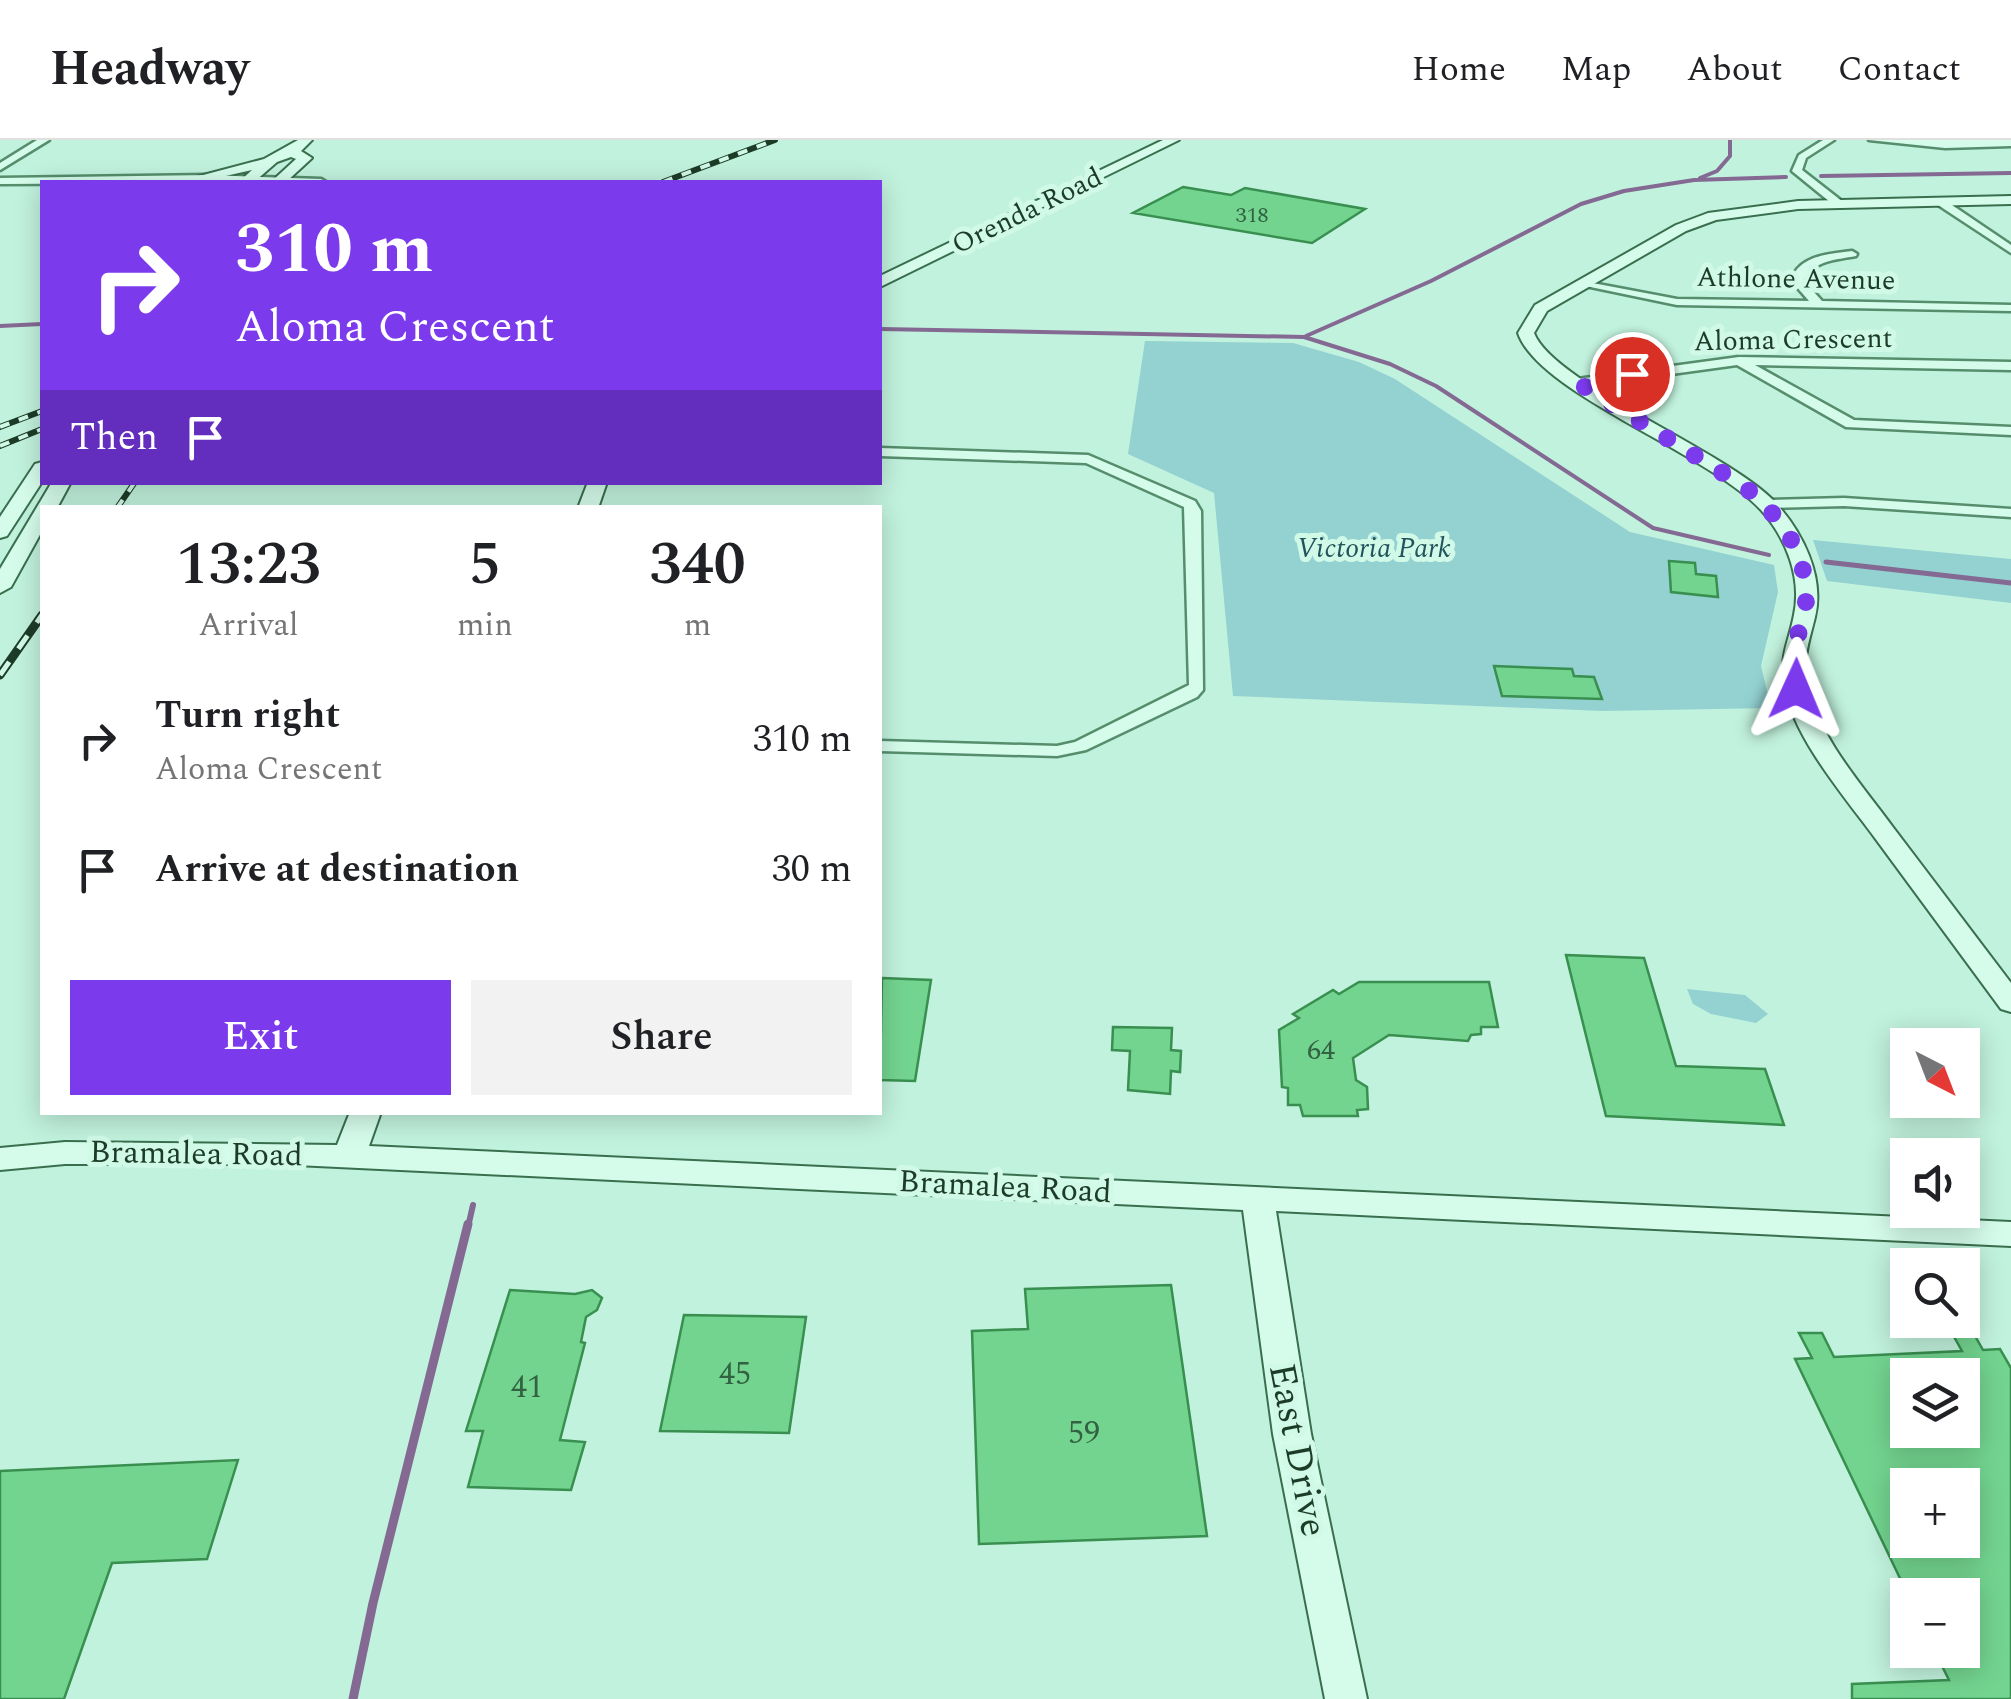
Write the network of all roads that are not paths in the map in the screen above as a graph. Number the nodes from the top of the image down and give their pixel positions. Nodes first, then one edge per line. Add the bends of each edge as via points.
1 (44, 140) edge
2 (306, 140) edge
3 (1173, 140) edge
4 (1828, 140) edge
5 (1874, 140) edge
6 (1987, 142) edge
7 (2011, 143) edge
8 (292, 152) junction
9 (269, 161) junction
10 (0, 167) edge
11 (205, 180) edge
12 (249, 180) edge
13 (281, 180) edge
14 (0, 181) edge
15 (40, 181) edge
16 (2011, 200) edge
17 (1940, 201) junction
18 (1839, 204) junction
19 (2011, 250) edge
20 (1852, 254) dead end
21 (882, 281) edge
22 (1582, 284) junction
23 (1818, 304) junction
24 (2011, 308) edge
25 (1739, 361) junction
26 (2011, 366) edge
27 (1577, 382) junction
28 (2011, 431) edge
29 (882, 452) edge
30 (40, 471) edge
31 (1766, 504) junction
32 (2011, 513) edge
33 (40, 518) edge
34 (0, 532) edge
35 (0, 588) edge
36 (882, 746) edge
37 (2011, 1003) edge
38 (365, 1115) edge
39 (350, 1156) junction
40 (0, 1160) edge
41 (1258, 1200) junction
42 (2011, 1234) edge
43 (1346, 1699) edge

1 - 10 street
2 - 8 street
3 - 21 street, Orenda Road
4 - 18 street via 1802,158 1796,171
5 - 6 street
6 - 7 street
8 - 9 street
8 - 13 street via 304,158
9 - 11 street
9 - 12 street
14 - 15 street
16 - 17 street
17 - 18 street
17 - 19 street
18 - 22 street via 1763,207 1700,220
20 - 23 street via 1821,258 1799,273
22 - 23 street, Athlone Avenue via 1652,300
22 - 27 street via 1540,308 1526,333 1543,359
23 - 24 street, Athlone Avenue
25 - 26 street, Aloma Crescent
25 - 27 street, Aloma Crescent
25 - 28 street via 1851,424
27 - 31 street via 1703,457
29 - 36 street via 1088,459 1190,504 1197,686 1080,746 1057,751
30 - 34 street
31 - 32 street
31 - 37 street via 1794,544 1807,580 1794,650 1796,689 1806,716 1843,777
33 - 35 street
38 - 39 street
39 - 40 street, Bramalea Road via 87,1152
39 - 41 street, Bramalea Road
41 - 42 street, Bramalea Road
41 - 43 street, East Drive via 1292,1434

